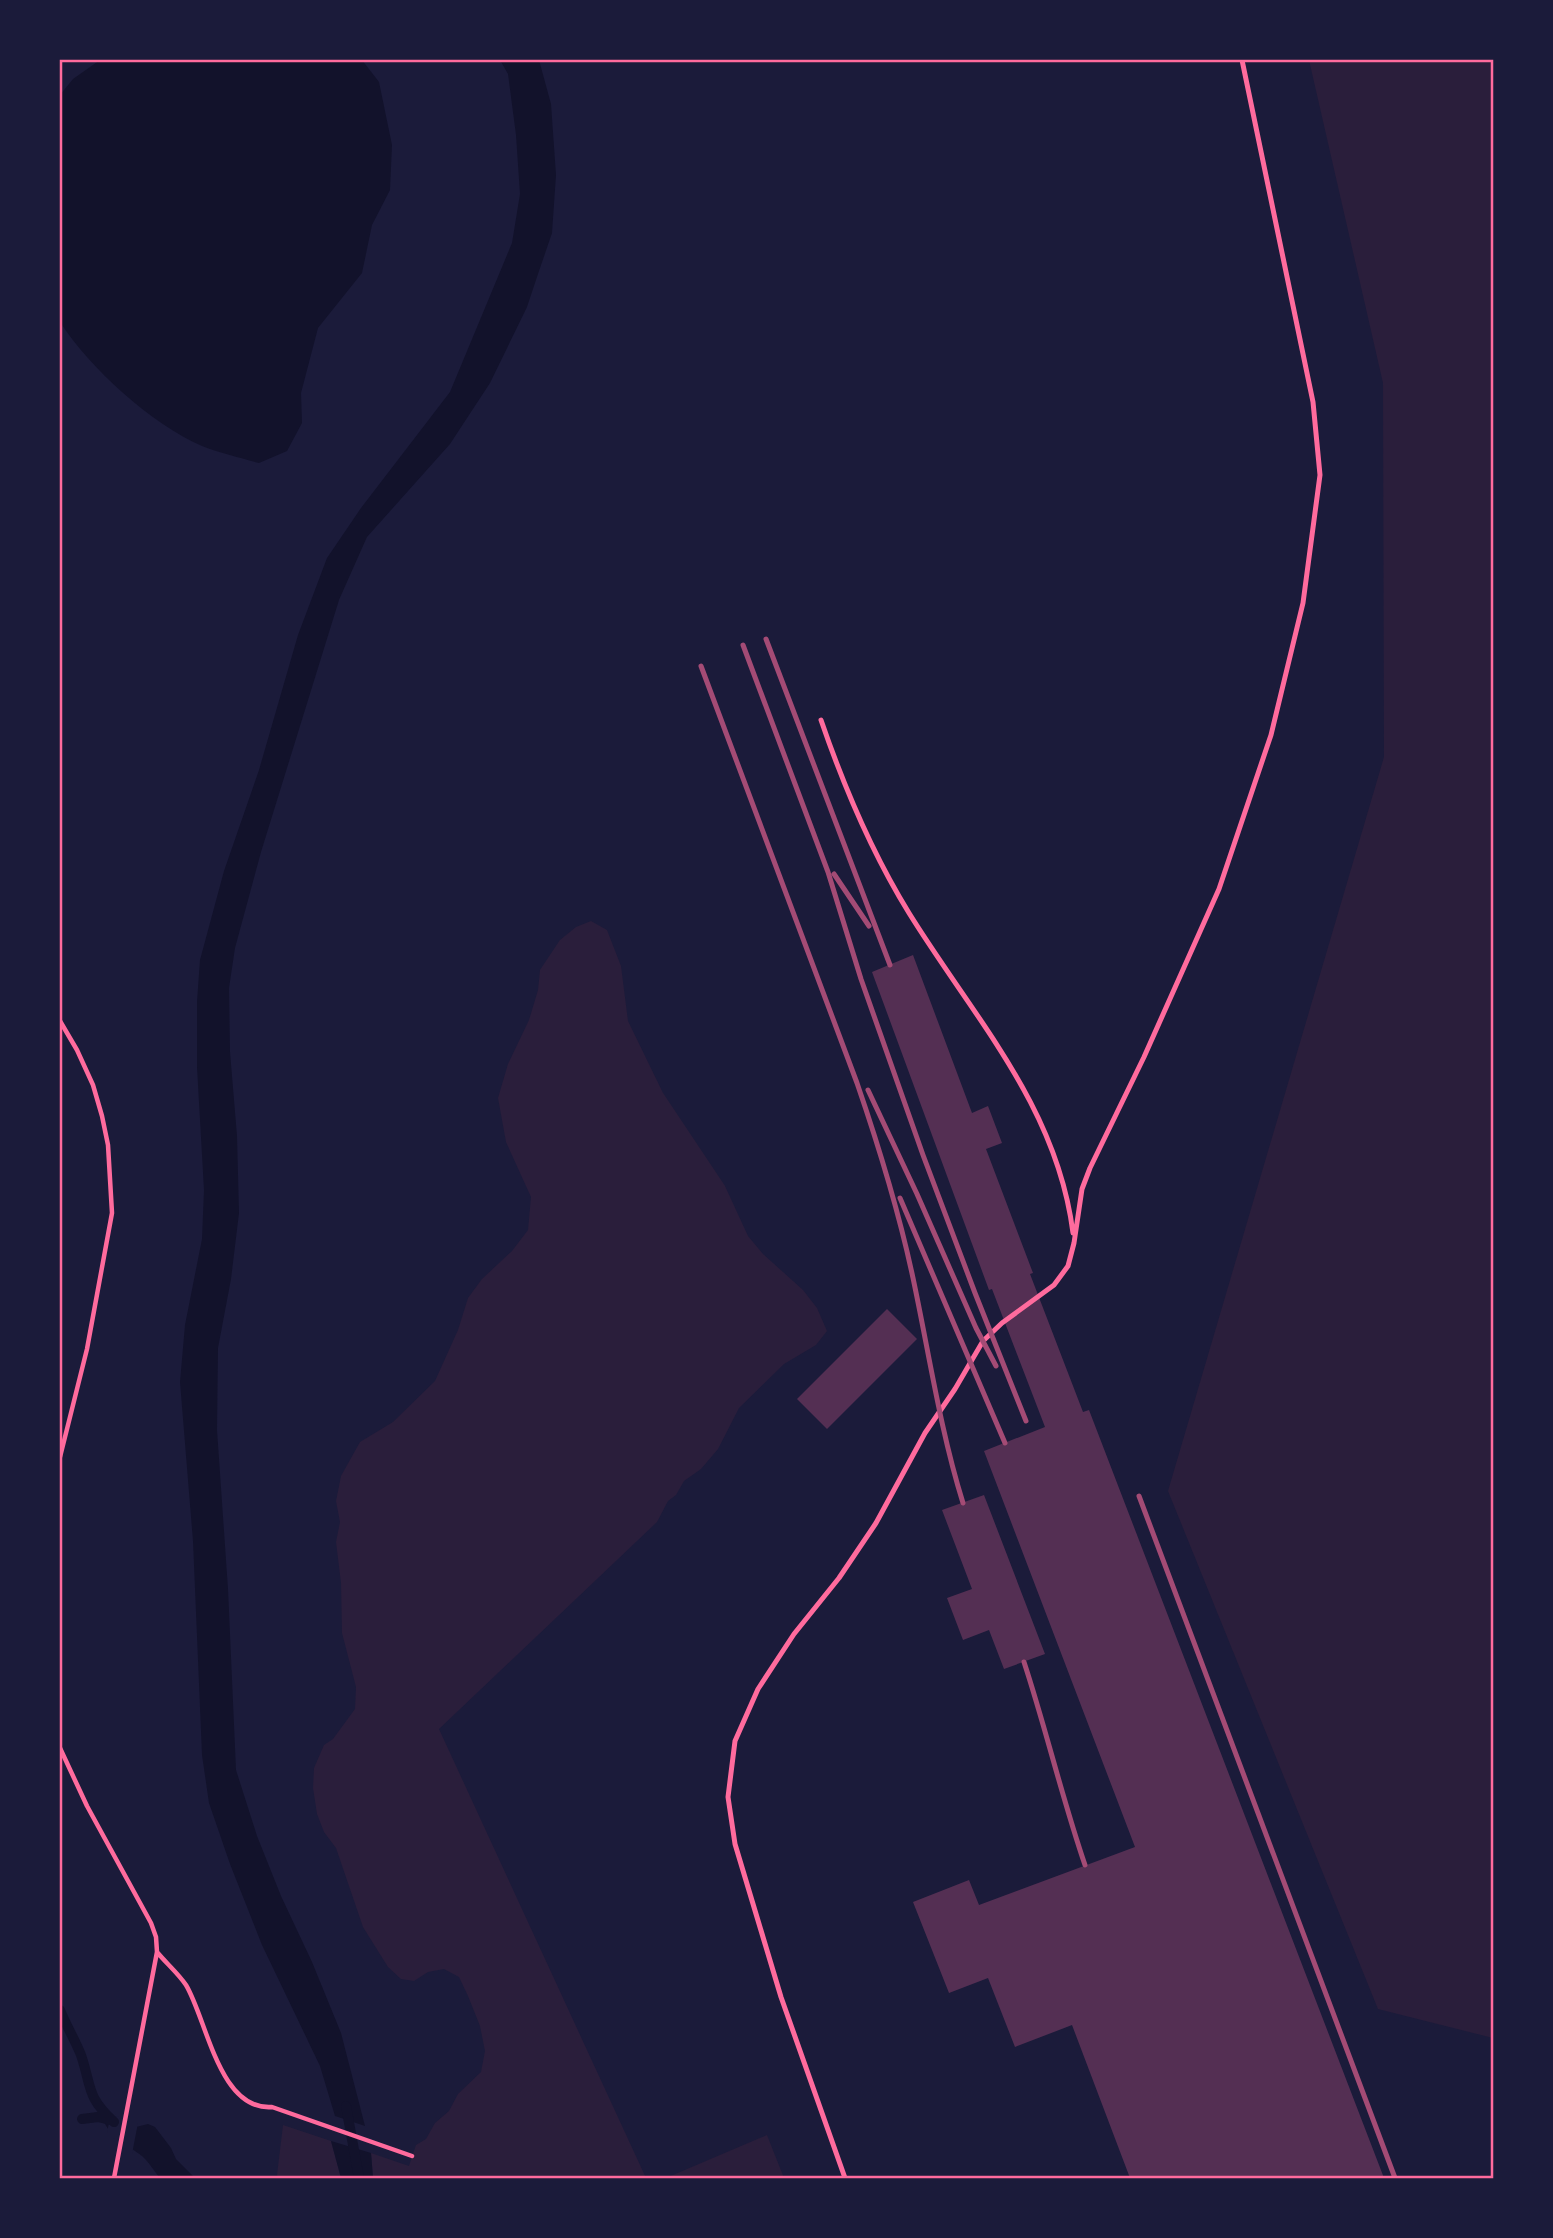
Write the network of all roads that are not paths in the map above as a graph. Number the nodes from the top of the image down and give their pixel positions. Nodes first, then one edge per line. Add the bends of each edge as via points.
1 (1242, 60) edge
2 (821, 720) dead end
3 (1074, 1243) junction
4 (845, 2179) edge

1 - 3 lane via 1313,402 1320,475 1303,603 1270,735 1219,889 1090,1168
2 - 3 lane via 856,813 892,885 1001,1048 1039,1119 1062,1180
3 - 4 lane via 1068,1266 1054,1285 983,1341 876,1523 758,1689 735,1741 728,1797 735,1844 781,1997

